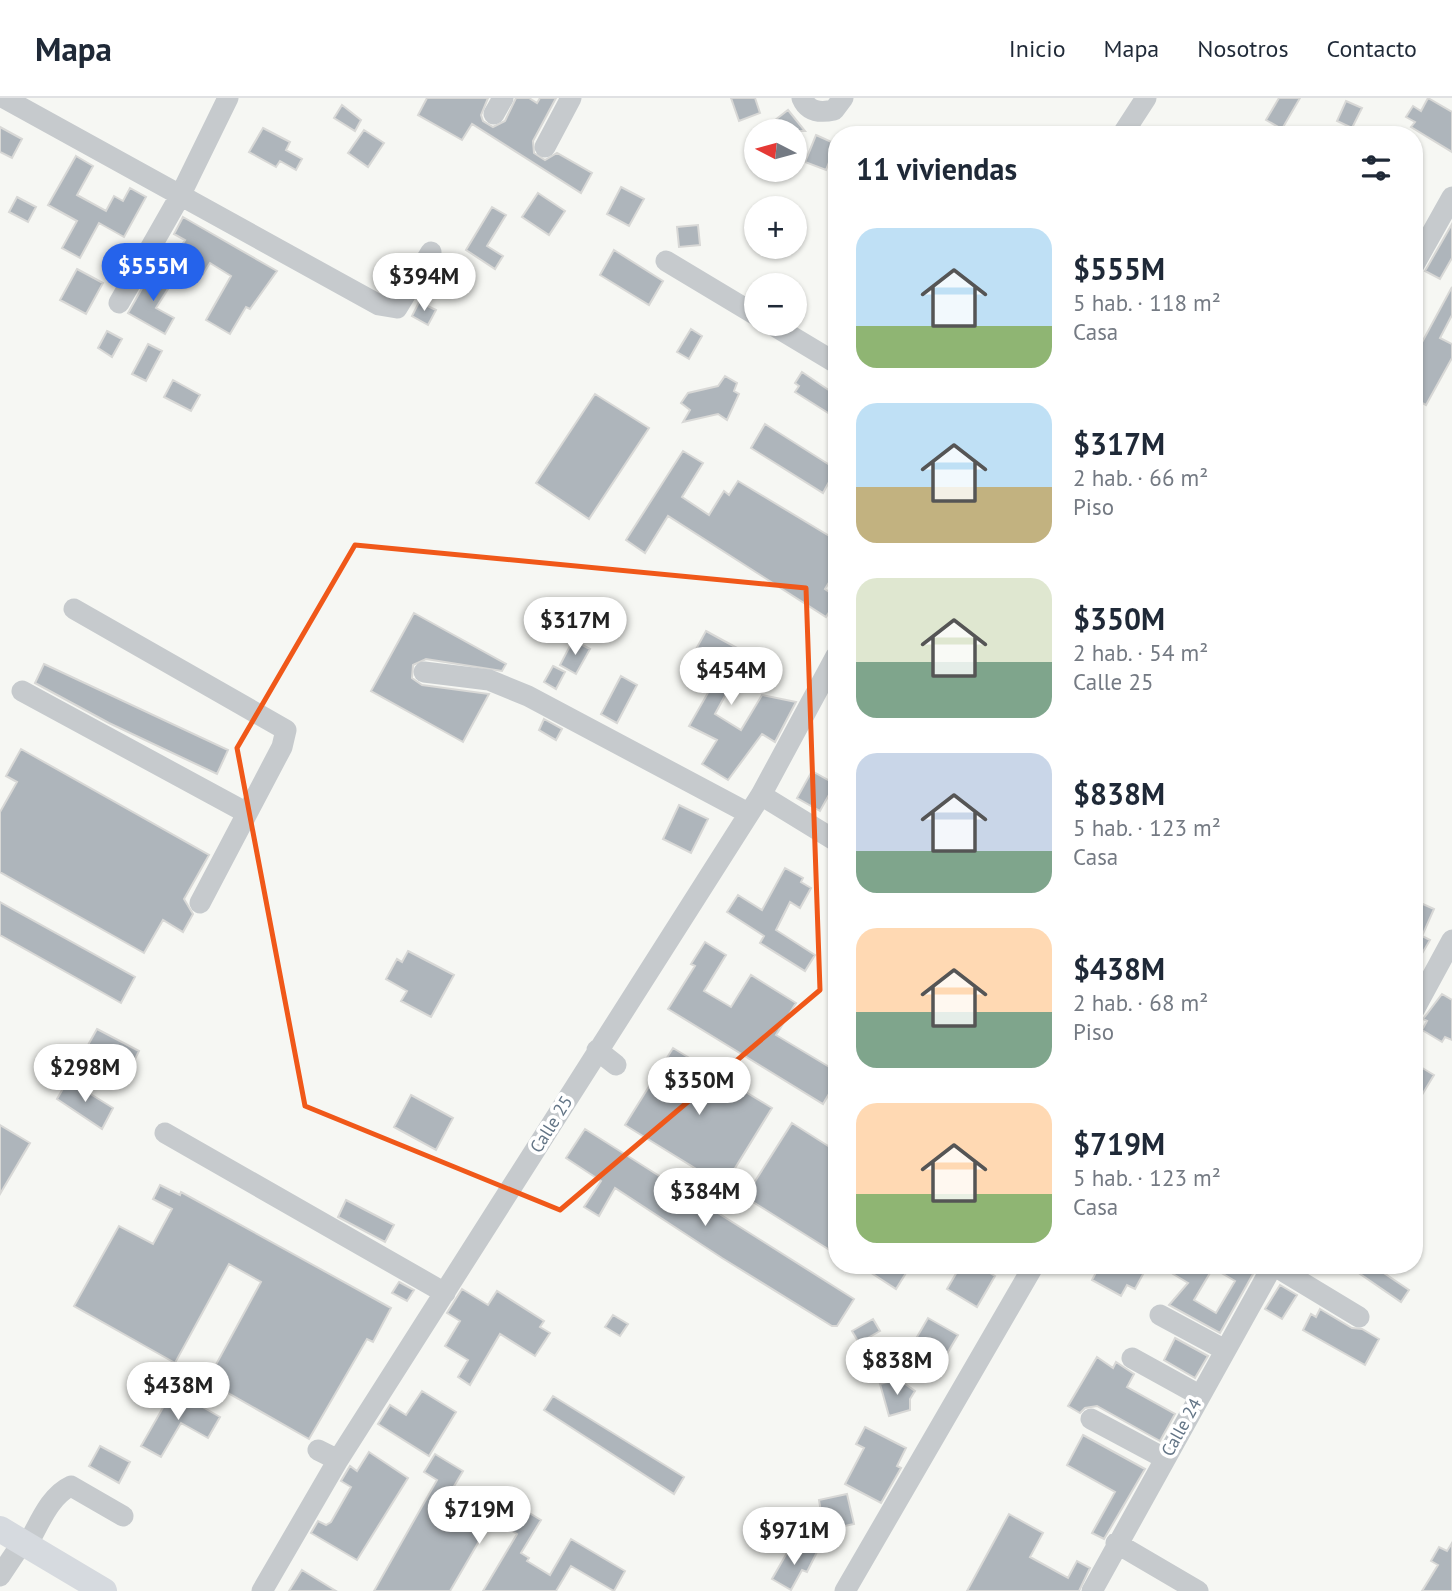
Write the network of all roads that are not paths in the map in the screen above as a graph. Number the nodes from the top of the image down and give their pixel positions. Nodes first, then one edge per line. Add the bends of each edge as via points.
1 (4, 98) edge
2 (228, 98) edge
3 (571, 98) edge
4 (802, 98) edge
5 (843, 98) edge
6 (1146, 98) edge
7 (1128, 126) edge
8 (545, 147) dead end
9 (180, 196) junction
10 (1452, 197) edge
11 (1423, 249) edge
12 (430, 252) dead end
13 (666, 261) dead end
14 (119, 303) dead end
15 (744, 308) edge
16 (791, 336) edge
17 (828, 358) edge
18 (74, 609) dead end
19 (828, 662) edge
20 (424, 672) dead end
21 (22, 691) dead end
22 (761, 795) junction
23 (247, 813) junction
24 (748, 813) junction
25 (828, 836) edge
26 (200, 903) dead end
27 (1452, 940) edge
28 (1423, 993) edge
29 (597, 1050) junction
30 (616, 1065) dead end
31 (164, 1133) dead end
32 (1029, 1274) edge
33 (1268, 1274) edge
34 (1288, 1274) edge
35 (445, 1293) junction
36 (1160, 1315) dead end
37 (1359, 1317) dead end
38 (1225, 1350) junction
39 (1132, 1358) dead end
40 (1199, 1395) junction
41 (1091, 1419) dead end
42 (318, 1450) dead end
43 (1164, 1458) junction
44 (338, 1460) junction
45 (123, 1516) dead end
46 (17, 1539) edge
47 (1116, 1543) junction
48 (2, 1573) edge
49 (91, 1588) edge
50 (261, 1591) edge
51 (845, 1591) edge
52 (1092, 1591) edge
53 (1198, 1591) edge

1 - 9 street
2 - 9 street
3 - 8 street
4 - 5 street via 809,108 822,112 834,110
6 - 7 street
9 - 12 street via 379,305 397,308
9 - 14 street
10 - 11 street
13 - 15 street
16 - 17 street
18 - 23 street via 286,730 282,747
19 - 22 street, Calle 25
20 - 24 street via 489,680 528,696
21 - 23 street
22 - 24 street, Calle 25
22 - 25 street
23 - 26 street
24 - 29 street, Calle 25
27 - 28 street
29 - 30 street
29 - 35 street, Calle 25 via 508,1212
31 - 35 street
32 - 51 street
33 - 38 street, Calle 24
34 - 37 street
35 - 44 street, Calle 25
36 - 38 street
38 - 40 street, Calle 24
39 - 40 street
40 - 43 street, Calle 24
41 - 43 street
42 - 44 street
43 - 47 street, Calle 24
44 - 50 street, Calle 25
45 - 46 street via 71,1486
46 - 48 street
46 - 49 main road
47 - 52 street, Calle 24
47 - 53 street

